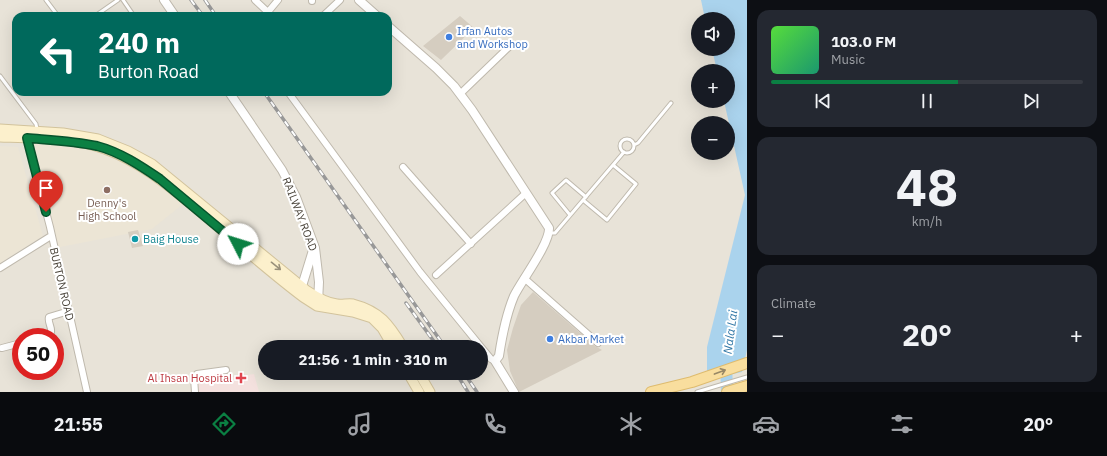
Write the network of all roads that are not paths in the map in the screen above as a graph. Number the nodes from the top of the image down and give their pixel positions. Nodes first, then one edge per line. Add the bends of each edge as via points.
1 (46, 0) edge
2 (118, 0) edge
3 (123, 0) edge
4 (164, 0) edge
5 (255, 0) edge
6 (278, 0) edge
7 (340, 0) edge
8 (359, 0) edge
9 (55, 12) edge
10 (101, 12) edge
11 (131, 12) edge
12 (172, 12) edge
13 (268, 12) edge
14 (271, 12) edge
15 (327, 12) edge
16 (372, 12) edge
17 (392, 30) edge
18 (512, 44) dead end
19 (0, 76) edge
20 (12, 92) edge
21 (460, 94) junction
22 (15, 96) edge
23 (232, 96) edge
24 (291, 96) edge
25 (671, 103) dead end
26 (0, 129) edge
27 (26, 134) junction
28 (39, 135) junction
29 (0, 137) edge
30 (634, 145) junction
31 (624, 152) junction
32 (613, 166) junction
33 (403, 167) dead end
34 (526, 193) junction
35 (584, 198) junction
36 (570, 215) junction
37 (549, 233) junction
38 (51, 236) junction
39 (471, 244) junction
40 (314, 246) junction
41 (0, 268) edge
42 (436, 275) dead end
43 (524, 278) junction
44 (299, 289) junction
45 (318, 302) junction
46 (69, 311) junction
47 (51, 328) edge
48 (389, 340) edge
49 (398, 340) edge
50 (475, 340) edge
51 (598, 343) dead end
52 (12, 345) edge
53 (2, 348) dead end
54 (488, 355) edge
55 (495, 361) junction
56 (747, 362) edge
57 (226, 370) dead end
58 (747, 377) edge
59 (412, 380) edge
60 (423, 380) edge
61 (747, 386) edge
62 (87, 392) edge
63 (195, 392) edge
64 (419, 392) edge
65 (430, 392) edge
66 (514, 392) edge
67 (653, 392) edge
68 (697, 392) edge
69 (727, 392) edge

1 - 9 lane
2 - 10 lane
3 - 11 lane
4 - 12 street
5 - 13 street
6 - 14 street
7 - 15 street
8 - 16 street
17 - 21 street via 436,68
18 - 21 street
19 - 20 lane
21 - 34 street
22 - 28 lane via 36,124
23 - 40 street, RAILWAY ROAD via 282,170 296,197
24 - 50 street via 420,272
25 - 30 lane
26 - 27 main road
27 - 28 main road
27 - 29 main road
27 - 38 street, BURTON ROAD
28 - 44 main road via 97,146 147,170
30 - 31 lane via 631,152
30 - 31 lane via 628,140 622,142 620,146
31 - 32 lane
32 - 35 lane
32 - 35 lane via 636,184 607,220
33 - 39 street
34 - 37 street via 549,228
34 - 39 street
35 - 36 lane
35 - 36 lane via 566,180 552,194
36 - 37 lane via 555,233
37 - 43 street
38 - 41 street
38 - 46 street, BURTON ROAD
39 - 42 street
40 - 44 street
40 - 45 street, RAILWAY ROAD via 319,276
43 - 51 street
43 - 55 street via 507,314 499,356
44 - 45 main road
45 - 48 main road via 372,318
45 - 49 main road via 351,304 372,311 385,320
46 - 47 street via 49,317
46 - 62 street, BURTON ROAD
52 - 53 street
54 - 55 street
55 - 66 street
67 -> 56 main road via 692,382
57 - 63 street via 197,374 194,378
58 - 68 lane
59 - 64 main road
60 - 65 main road
61 - 69 main road

